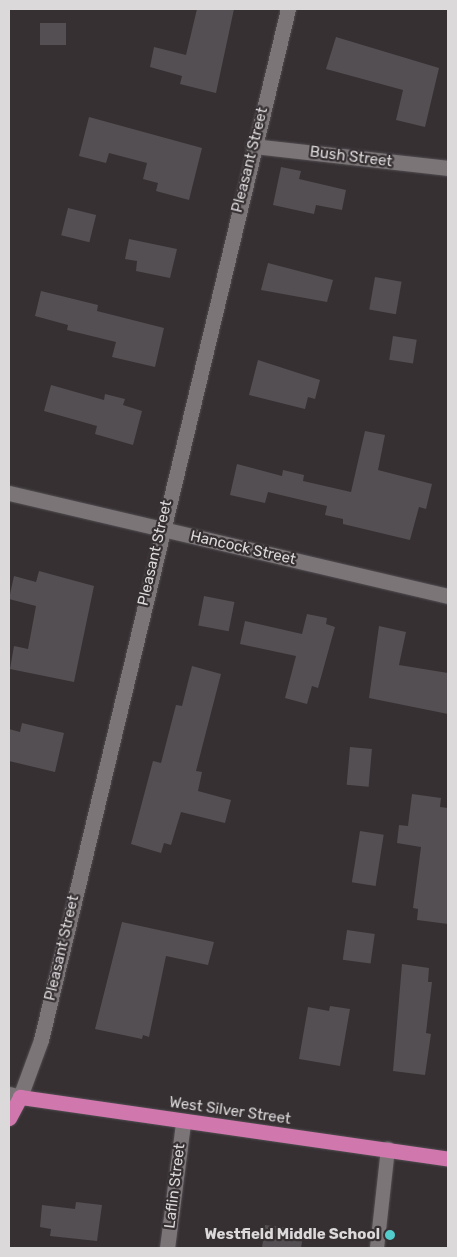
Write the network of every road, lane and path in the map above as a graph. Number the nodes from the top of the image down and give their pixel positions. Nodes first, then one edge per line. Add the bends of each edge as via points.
1 (288, 9) edge
2 (253, 146) junction
3 (448, 168) edge
4 (9, 493) edge
5 (160, 529) junction
6 (448, 596) edge
7 (14, 1096) edge
8 (9, 1118) edge
9 (183, 1123) junction
10 (388, 1149) junction
11 (448, 1159) edge
12 (167, 1248) edge
13 (377, 1248) edge

1 - 2 street, Pleasant Street
2 - 3 street, Bush Street
2 - 5 street, Pleasant Street
4 - 5 street, Hancock Street
5 - 6 street, Hancock Street
5 - 7 street, Pleasant Street via 41,1040
7 - 8 highway
7 - 9 highway, West Silver Street
9 - 10 highway, West Silver Street
9 - 12 street, Laflin Street
10 - 11 highway, West Silver Street
10 - 13 lane

